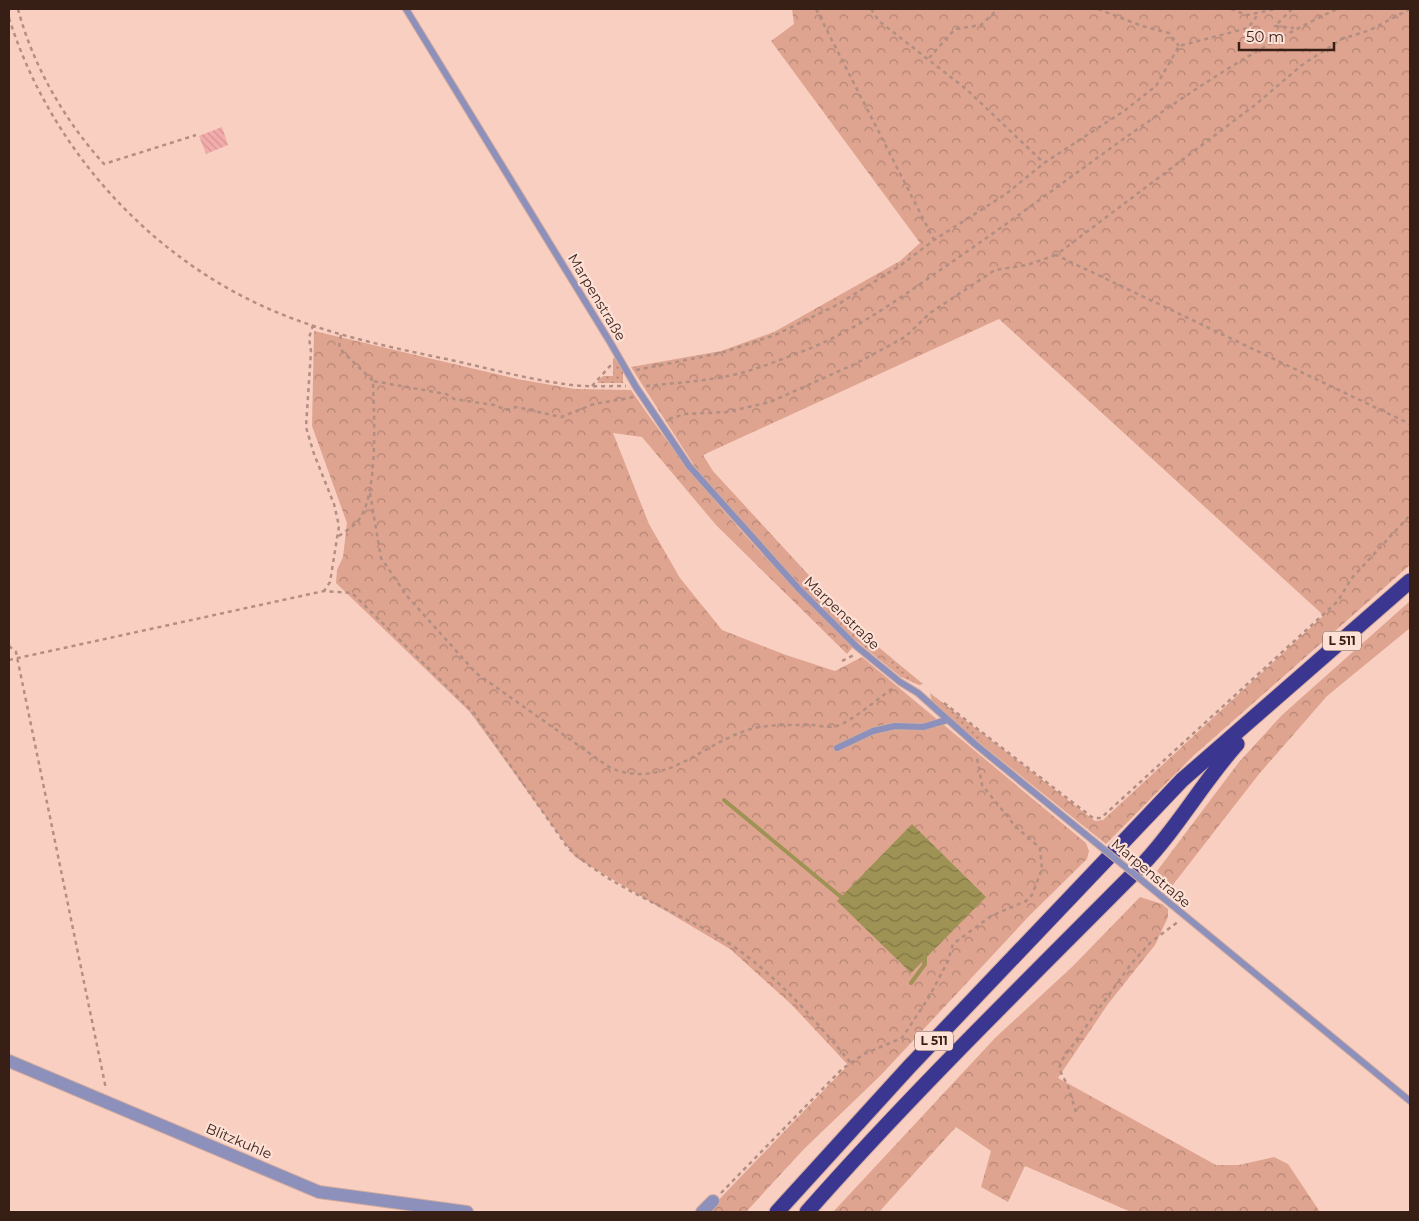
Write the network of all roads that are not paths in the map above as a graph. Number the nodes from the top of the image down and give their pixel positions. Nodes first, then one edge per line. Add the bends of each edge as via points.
1 (406, 9) edge
2 (1410, 581) edge
3 (1274, 702) junction
4 (947, 720) junction
5 (837, 748) dead end
6 (9, 1061) edge
7 (1410, 1101) edge
8 (712, 1202) road end
9 (467, 1212) edge
10 (702, 1212) edge
11 (777, 1212) edge
12 (807, 1212) edge

1 - 4 lane, Marpenstraße via 641,395 706,486 799,589 856,646 918,693
2 - 3 highway, L 511
3 - 11 highway, L 511 via 1182,780 909,1067
3 - 12 highway, L 511 via 1214,769 1176,824 1141,865 1030,976
4 - 5 lane via 923,727 895,726 873,731
4 - 7 lane, Marpenstraße, bridge
6 - 9 street, Blitzkuhle via 319,1192
8 - 10 street

